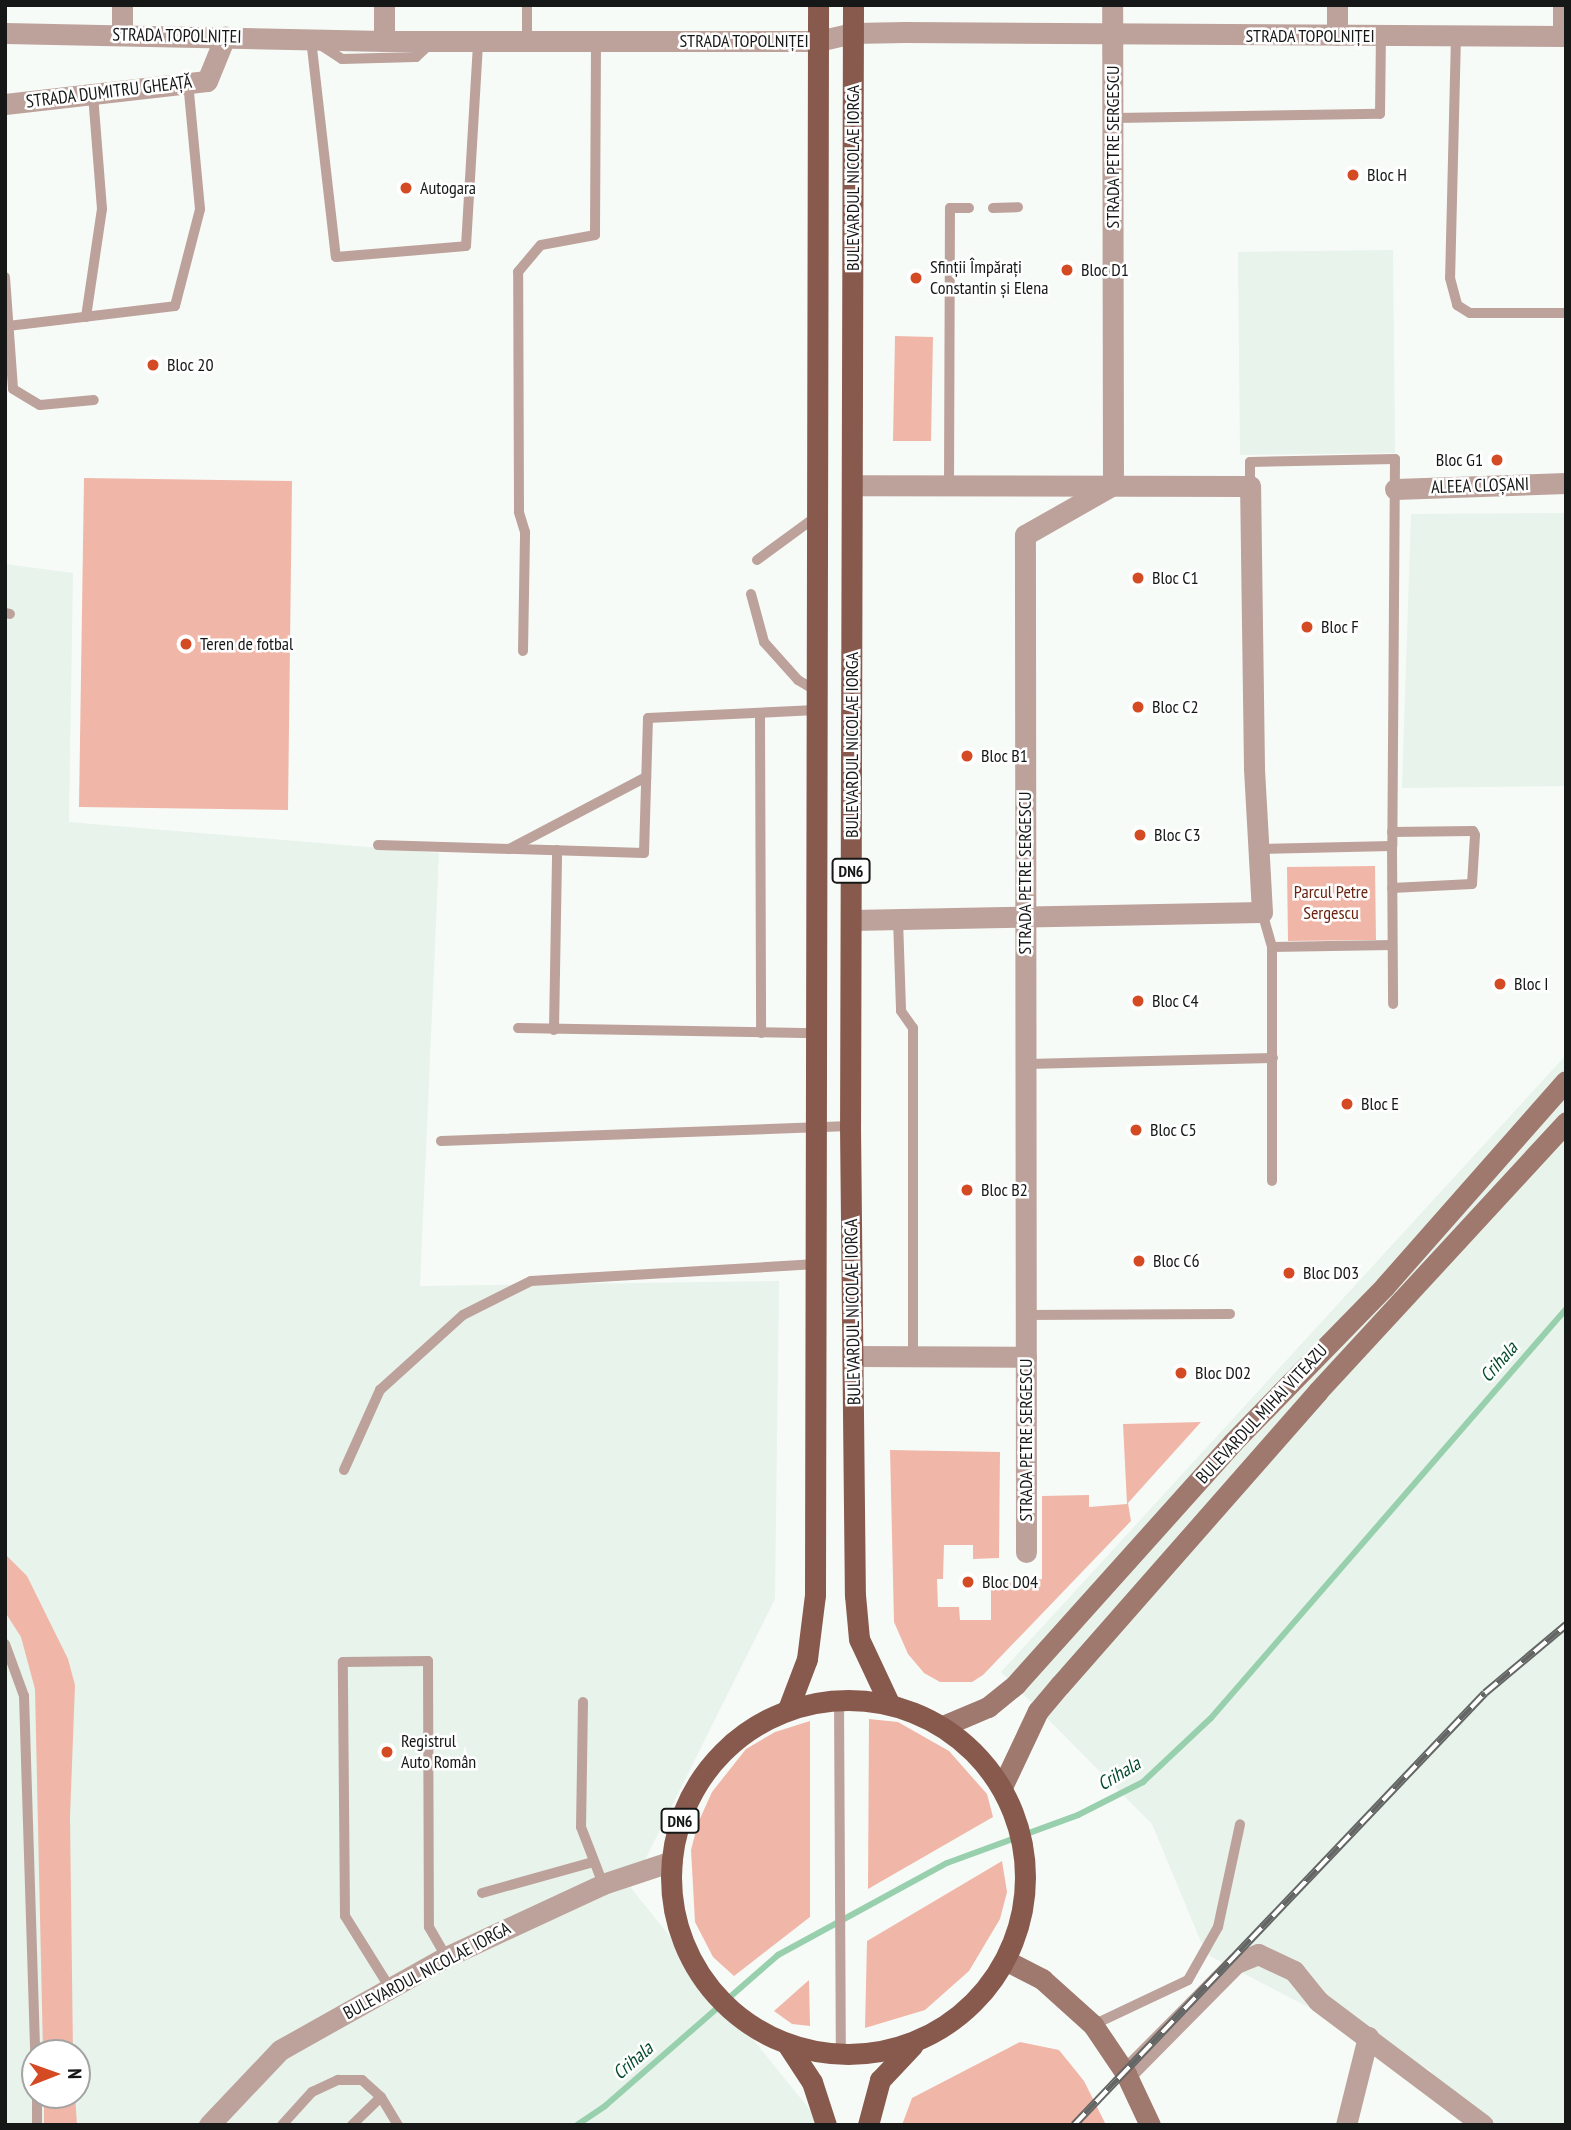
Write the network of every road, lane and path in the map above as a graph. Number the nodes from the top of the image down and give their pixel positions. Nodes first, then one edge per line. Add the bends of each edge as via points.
1 (122, 5) edge
2 (384, 5) edge
3 (527, 5) edge
4 (818, 5) edge
5 (853, 5) edge
6 (1112, 5) edge
7 (1337, 5) edge
8 (1563, 5) edge
9 (5, 33) edge
10 (853, 33) junction
11 (122, 34) junction
12 (1337, 35) junction
13 (1112, 36) junction
14 (1381, 36) junction
15 (1456, 36) junction
16 (1564, 36) edge
17 (225, 37) junction
18 (310, 39) junction
19 (596, 40) junction
20 (384, 41) junction
21 (434, 41) junction
22 (478, 41) junction
23 (527, 41) junction
24 (818, 41) junction
25 (188, 83) junction
26 (93, 94) junction
27 (5, 104) edge
28 (1114, 118) junction
29 (1018, 207) dead end
30 (969, 208) dead end
31 (993, 208) dead end
32 (5, 276) edge
33 (6, 294) edge
34 (1566, 313) edge
35 (86, 317) junction
36 (8, 326) junction
37 (9, 382) edge
38 (94, 400) dead end
39 (1566, 484) edge
40 (853, 485) junction
41 (1113, 485) junction
42 (949, 486) junction
43 (1250, 486) junction
44 (1395, 489) junction
45 (817, 516) junction
46 (757, 560) dead end
47 (751, 594) dead end
48 (523, 651) dead end
49 (816, 701) junction
50 (760, 713) junction
51 (646, 777) junction
52 (1392, 832) junction
53 (378, 845) dead end
54 (1392, 846) junction
55 (509, 849) junction
56 (1258, 849) junction
57 (557, 850) junction
58 (1392, 888) junction
59 (1262, 912) junction
60 (1026, 916) junction
61 (898, 919) junction
62 (851, 920) junction
63 (1392, 945) junction
64 (1272, 947) junction
65 (1393, 1004) dead end
66 (518, 1028) dead end
67 (554, 1030) junction
68 (761, 1033) junction
69 (816, 1033) junction
70 (1273, 1058) junction
71 (1027, 1064) junction
72 (1566, 1081) edge
73 (1566, 1122) edge
74 (850, 1126) junction
75 (816, 1127) junction
76 (441, 1140) dead end
77 (1272, 1181) dead end
78 (816, 1264) junction
79 (1230, 1314) dead end
80 (1025, 1315) junction
81 (853, 1356) junction
82 (913, 1356) junction
83 (1026, 1357) junction
84 (1301, 1372) junction
85 (1318, 1391) junction
86 (344, 1470) dead end
87 (1026, 1552) dead end
88 (5, 1644) edge
89 (839, 1699) junction
90 (583, 1702) dead end
91 (888, 1703) junction
92 (788, 1709) junction
93 (943, 1726) junction
94 (1005, 1794) junction
95 (1240, 1824) dead end
96 (671, 1861) junction
97 (593, 1862) junction
98 (603, 1884) junction
99 (482, 1893) dead end
100 (446, 1957) junction
101 (1005, 1960) junction
102 (390, 1988) junction
103 (1093, 2025) junction
104 (1368, 2037) junction
105 (35, 2039) edge
106 (917, 2041) junction
107 (787, 2044) junction
108 (841, 2055) junction
109 (1126, 2074) junction
110 (381, 2097) junction
111 (209, 2125) edge
112 (282, 2125) edge
113 (352, 2125) edge
114 (398, 2125) edge
115 (826, 2125) edge
116 (869, 2125) edge
117 (1150, 2125) edge
118 (1346, 2125) edge
119 (1483, 2125) edge

1 - 11 street
2 - 20 street
3 - 23 lane
4 - 24 main road, DN6
5 - 10 main road, DN6
6 - 13 street, STRADA PETRE SERGESCU
7 - 12 street
8 - 16 street
9 - 11 street, STRADA TOPOLNIȚEI
10 - 13 street, STRADA TOPOLNIȚEI
10 - 24 street, STRADA TOPOLNIȚEI
10 - 40 main road, BULEVARDUL NICOLAE IORGA / DN6
11 - 17 street, STRADA TOPOLNIȚEI
12 - 13 street, STRADA TOPOLNIȚEI
12 - 14 street, STRADA TOPOLNIȚEI
13 - 28 street, STRADA PETRE SERGESCU
14 - 15 street, STRADA TOPOLNIȚEI
14 - 28 lane via 1380,114
15 - 16 street, STRADA TOPOLNIȚEI
15 - 34 lane via 1450,278 1458,304 1470,313
17 - 18 street, STRADA TOPOLNIȚEI
17 - 25 street, STRADA DUMITRU GHEAȚĂ via 207,81
18 - 20 street, STRADA TOPOLNIȚEI
18 - 21 lane via 342,59 416,57
18 - 22 lane via 336,257 466,246
19 - 23 street, STRADA TOPOLNIȚEI
19 - 24 street, STRADA TOPOLNIȚEI
19 - 48 lane via 595,235 541,245 518,272 519,512 525,532
20 - 21 street, STRADA TOPOLNIȚEI
21 - 22 street, STRADA TOPOLNIȚEI
22 - 23 street, STRADA TOPOLNIȚEI
24 - 45 main road, BULEVARDUL NICOLAE IORGA / DN6
25 - 26 street, STRADA DUMITRU GHEAȚĂ
25 - 35 lane via 200,209 175,306
26 - 27 street, STRADA DUMITRU GHEAȚĂ
26 - 35 lane via 102,209
28 - 41 street, STRADA PETRE SERGESCU
29 - 31 lane
30 - 42 lane via 950,208
32 - 33 lane
33 - 36 lane
35 - 36 lane
36 - 37 lane
37 - 38 lane via 40,405
39 - 44 street, ALEEA CLOȘANI
40 - 42 street
40 - 62 main road, BULEVARDUL NICOLAE IORGA / DN6
41 - 42 street
41 - 43 street
41 - 60 street, STRADA PETRE SERGESCU via 1025,535
43 - 44 lane via 1251,462 1395,459
43 - 56 street
44 - 52 lane
45 - 46 lane
45 - 49 main road, BULEVARDUL NICOLAE IORGA / DN6
47 - 49 lane via 764,642
49 - 50 lane
49 - 69 main road, BULEVARDUL NICOLAE IORGA / DN6
50 - 51 lane via 648,718
50 - 68 lane
51 - 55 lane
51 - 57 lane via 644,853
52 - 54 lane
52 - 58 lane via 1473,831 1475,870 1472,884
53 - 55 lane
54 - 56 lane
54 - 58 lane
55 - 57 lane
56 - 59 street
57 - 67 lane
58 - 63 lane
59 - 60 street
59 - 64 lane
60 - 61 street
60 - 71 street, STRADA PETRE SERGESCU
61 - 62 street
61 - 82 lane via 901,1011 913,1028
62 - 74 main road, BULEVARDUL NICOLAE IORGA / DN6
63 - 64 lane
63 - 65 lane
64 - 70 lane
66 - 67 lane
67 - 68 lane
68 - 69 lane
69 - 75 main road, BULEVARDUL NICOLAE IORGA / DN6
70 - 71 lane
70 - 77 lane
71 - 80 street, STRADA PETRE SERGESCU
72 - 84 main road, BULEVARDUL MIHAI VITEAZU via 1385,1286
73 - 85 main road, BULEVARDUL MIHAI VITEAZU
74 - 75 lane
74 - 81 main road, BULEVARDUL NICOLAE IORGA / DN6
75 - 76 lane
75 - 78 main road, BULEVARDUL NICOLAE IORGA / DN6
78 - 86 lane via 531,1281 463,1315 380,1390
78 - 92 main road, BULEVARDUL NICOLAE IORGA / DN6 via 814,1614 807,1659
79 - 80 lane
80 - 83 street, STRADA PETRE SERGESCU
81 - 82 street
81 - 91 main road, BULEVARDUL NICOLAE IORGA / DN6 via 856,1614 865,1659
82 - 83 street
83 - 87 street, STRADA PETRE SERGESCU
84 - 85 main road
84 - 93 main road, BULEVARDUL MIHAI VITEAZU via 1016,1684 988,1707
85 - 94 main road, BULEVARDUL MIHAI VITEAZU via 1038,1712
88 - 105 lane via 24,1696
89 - 91 main road, DN6
89 - 92 main road, DN6
89 - 108 lane
90 - 97 lane via 581,1827
91 - 93 main road, DN6
92 - 96 main road, DN6 via 731,1744 708,1768 686,1807
93 - 94 main road, DN6 via 966,1744
94 - 101 main road, DN6 via 1026,1867 1022,1915
95 - 103 lane via 1218,1927 1188,1980
96 - 98 street, BULEVARDUL NICOLAE IORGA
96 - 107 main road, DN6 via 673,1901 682,1940 701,1975 739,2017
97 - 98 lane
97 - 99 lane
98 - 100 street, BULEVARDUL NICOLAE IORGA
100 - 102 street, BULEVARDUL NICOLAE IORGA
100 - 102 lane via 429,1927 428,1661 344,1662 345,1916
101 - 103 main road via 1042,1979
101 - 106 main road, DN6 via 968,2008
102 - 111 street, BULEVARDUL NICOLAE IORGA via 280,2050
103 - 109 main road
104 - 109 street via 1318,2001 1294,1971 1258,1954 1236,1963
104 - 118 street
104 - 119 street
106 - 108 main road, DN6 via 867,2054
106 - 116 main road, DN6 via 880,2080
107 - 108 main road, DN6
107 - 115 main road, DN6 via 812,2082
109 - 117 main road
110 - 112 lane via 362,2080 338,2080 312,2092
110 - 113 lane
110 - 114 lane

